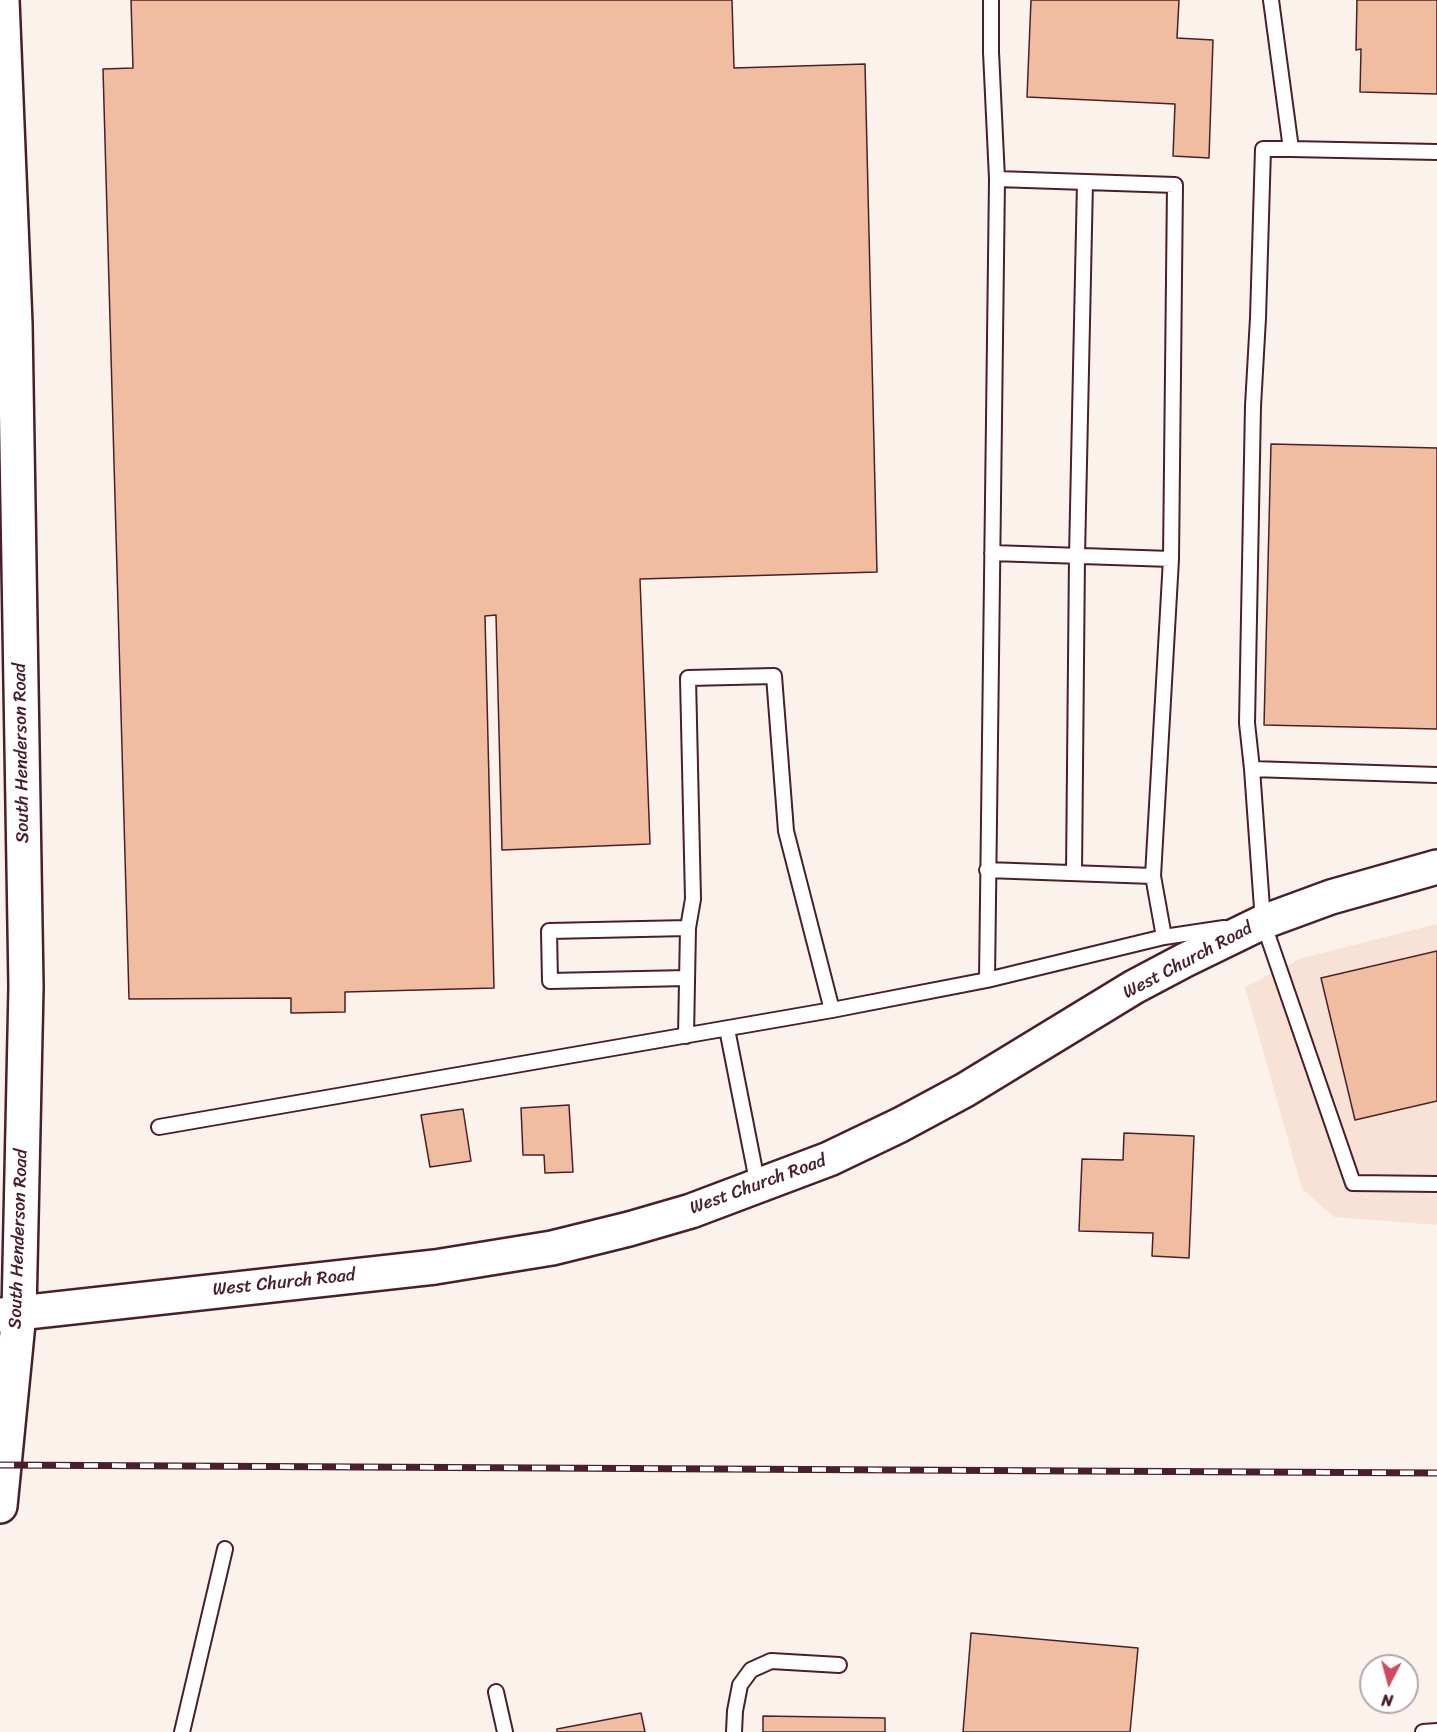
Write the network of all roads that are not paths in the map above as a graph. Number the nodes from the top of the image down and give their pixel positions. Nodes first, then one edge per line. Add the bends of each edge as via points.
1 (2, 0) edge
2 (991, 0) edge
3 (1271, 0) edge
4 (1291, 149) junction
5 (1437, 152) edge
6 (998, 179) junction
7 (1085, 182) junction
8 (993, 553) junction
9 (1077, 556) junction
10 (1171, 560) junction
11 (1252, 769) junction
12 (1437, 775) edge
13 (1437, 867) edge
14 (987, 870) junction
15 (1074, 873) junction
16 (1153, 876) junction
17 (1263, 922) junction
18 (688, 928) junction
19 (1164, 937) junction
20 (687, 978) junction
21 (987, 980) junction
22 (832, 1010) junction
23 (727, 1029) junction
24 (686, 1036) junction
25 (159, 1127) dead end
26 (1437, 1184) edge
27 (758, 1186) junction
28 (9, 1314) edge
29 (0, 1506) edge
30 (225, 1549) dead end
31 (839, 1665) dead end
32 (496, 1692) dead end
33 (1437, 1731) edge
34 (182, 1732) edge
35 (504, 1732) edge
36 (734, 1732) edge
37 (1423, 1732) edge

1 - 28 street, South Henderson Road via 15,324 26,987
2 - 6 lane
3 - 4 lane
4 - 5 lane
4 - 11 lane via 1263,149 1247,711
6 - 7 lane
6 - 8 lane
7 - 9 lane
7 - 10 lane via 1175,185
8 - 9 lane
8 - 14 lane
9 - 10 lane
9 - 15 lane
10 - 16 lane
11 - 12 lane
11 - 17 lane
13 - 17 street, West Church Road via 1331,897
14 - 15 lane
14 - 21 lane
15 - 16 lane
16 - 19 lane
17 - 19 lane
17 - 26 lane via 1353,1183
17 - 27 street, West Church Road via 1134,987 900,1125 829,1160
18 - 20 lane
18 - 20 lane via 549,931 550,981
18 - 22 lane via 693,898 688,678 774,676 786,831
19 - 21 lane
20 - 24 lane
21 - 22 lane
22 - 23 lane
23 - 24 lane
23 - 27 lane
24 - 25 lane
27 - 28 street, West Church Road via 639,1226 552,1248 435,1267
28 - 29 street, South Henderson Road
30 - 34 lane
31 - 36 lane via 771,1661 751,1670 740,1685
32 - 35 lane
33 - 37 lane

